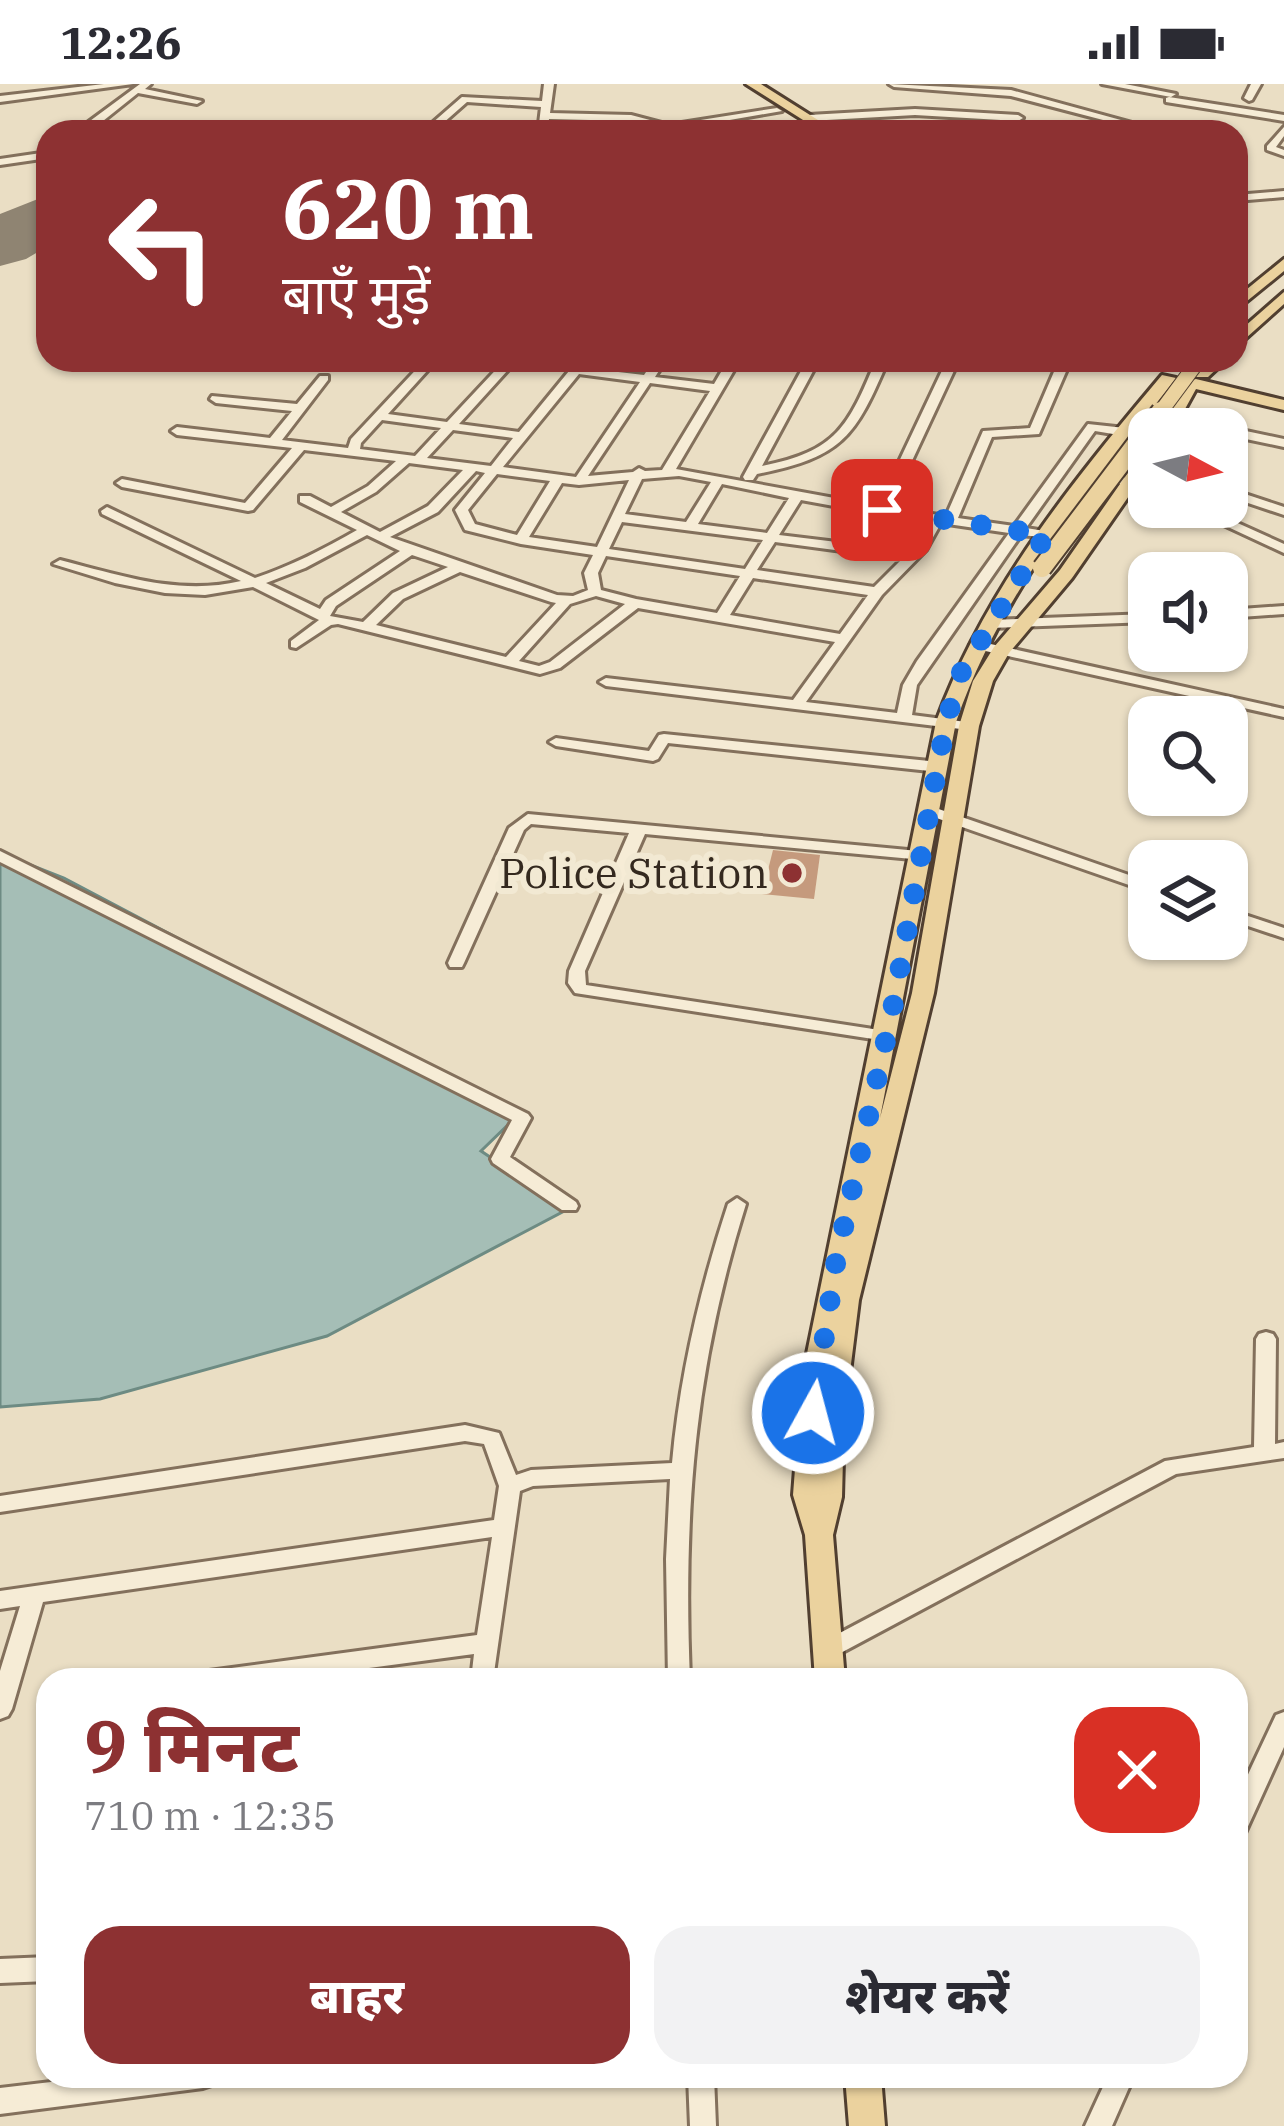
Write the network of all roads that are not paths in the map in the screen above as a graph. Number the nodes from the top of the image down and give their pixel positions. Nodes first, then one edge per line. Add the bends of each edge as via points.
1 (186, 84) edge
2 (480, 84) edge
3 (549, 84) edge
4 (738, 84) edge
5 (752, 84) edge
6 (894, 84) edge
7 (1106, 84) edge
8 (1256, 84) edge
9 (137, 86) edge
10 (958, 86) edge
11 (1172, 93) edge
12 (169, 96) junction
13 (1249, 98) dead end
14 (0, 99) edge
15 (478, 100) junction
16 (197, 101) dead end
17 (546, 110) junction
18 (777, 111) junction
19 (1018, 118) dead end
20 (1284, 118) edge
21 (106, 120) edge
22 (440, 120) edge
23 (545, 120) edge
24 (639, 120) edge
25 (716, 120) edge
26 (800, 120) edge
27 (807, 120) edge
28 (863, 120) edge
29 (1113, 120) edge
30 (1284, 130) edge
31 (36, 153) edge
32 (1284, 153) edge
33 (4, 157) edge
34 (1284, 194) edge
35 (1248, 197) edge
36 (1284, 263) edge
37 (1284, 277) edge
38 (1248, 295) edge
39 (1284, 296) edge
40 (1248, 311) edge
41 (1248, 330) edge
42 (420, 372) edge
43 (502, 372) edge
44 (574, 372) edge
45 (614, 372) edge
46 (652, 372) edge
47 (727, 372) edge
48 (806, 372) edge
49 (876, 372) edge
50 (947, 372) edge
51 (1060, 372) edge
52 (1186, 372) edge
53 (1186, 372) edge
54 (1187, 372) edge
55 (1190, 372) edge
56 (1192, 372) edge
57 (324, 378) dead end
58 (647, 379) junction
59 (717, 388) junction
60 (1284, 392) edge
61 (216, 399) dead end
62 (1284, 405) edge
63 (300, 408) junction
64 (1175, 408) edge
65 (379, 416) junction
66 (447, 425) junction
67 (177, 430) dead end
68 (1125, 432) junction
69 (1248, 435) edge
70 (522, 436) junction
71 (274, 442) junction
72 (1284, 443) edge
73 (301, 446) junction
74 (354, 452) junction
75 (411, 462) junction
76 (471, 469) junction
77 (1094, 470) junction
78 (668, 471) junction
79 (753, 471) junction
80 (1128, 471) edge
81 (493, 472) junction
82 (639, 472) junction
83 (558, 479) junction
84 (719, 479) junction
85 (579, 481) junction
86 (122, 483) dead end
87 (745, 485) junction
88 (1128, 491) edge
89 (796, 496) junction
90 (1248, 498) edge
91 (305, 499) dead end
92 (876, 509) junction
93 (335, 510) junction
94 (107, 511) dead end
95 (1284, 511) edge
96 (616, 517) junction
97 (944, 519) junction
98 (689, 527) junction
99 (1238, 528) edge
100 (1017, 530) junction
101 (373, 534) junction
102 (1046, 535) junction
103 (772, 538) junction
104 (520, 540) junction
105 (849, 548) junction
106 (1284, 549) edge
107 (410, 551) junction
108 (598, 553) junction
109 (910, 556) junction
110 (60, 564) dead end
111 (457, 568) junction
112 (1040, 570) junction
113 (748, 574) junction
114 (251, 582) junction
115 (595, 592) junction
116 (877, 592) junction
117 (1010, 593) junction
118 (1046, 598) junction
119 (566, 600) junction
120 (635, 603) junction
121 (1284, 610) edge
122 (1248, 613) edge
123 (325, 618) junction
124 (721, 618) junction
125 (1128, 619) edge
126 (1025, 623) junction
127 (990, 624) junction
128 (367, 626) junction
129 (842, 639) junction
130 (296, 644) dead end
131 (989, 648) junction
132 (508, 663) junction
133 (606, 682) dead end
134 (798, 703) junction
135 (1284, 713) edge
136 (904, 717) junction
137 (957, 724) junction
138 (556, 742) dead end
139 (939, 767) junction
140 (940, 815) junction
141 (639, 829) junction
142 (923, 855) junction
143 (0, 856) edge
144 (1128, 880) edge
145 (925, 904) junction
146 (1248, 921) edge
147 (1284, 934) edge
148 (456, 963) dead end
149 (886, 1036) junction
150 (737, 1204) dead end
151 (569, 1206) dead end
152 (1266, 1339) dead end
153 (1274, 1451) edge
154 (681, 1472) junction
155 (510, 1486) junction
156 (0, 1504) edge
157 (503, 1527) junction
158 (819, 1535) junction
159 (34, 1597) junction
160 (0, 1600) edge
161 (487, 1643) junction
162 (828, 1665) edge
163 (355, 1668) edge
164 (484, 1668) edge
165 (680, 1668) edge
166 (0, 1709) edge
167 (1284, 1722) edge
168 (1248, 1800) edge
169 (36, 1969) edge
170 (0, 1970) edge
171 (106, 2088) edge
172 (701, 2088) edge
173 (864, 2088) edge
174 (1115, 2088) edge
175 (0, 2101) edge
176 (703, 2126) edge
177 (867, 2126) edge
178 (1098, 2126) edge

1 - 12 street
2 - 15 street
3 - 17 street
4 - 18 main road
5 - 27 main road
6 - 10 street
7 - 11 street
8 - 13 street
9 - 12 street
9 - 14 street
9 - 21 street
10 - 29 street
11 - 20 street
12 - 16 street
15 - 17 street
15 - 22 street via 462,100
17 - 23 street
17 - 24 street
18 - 25 street
18 - 26 main road
19 - 28 street via 914,112
30 - 32 street via 1270,148
31 - 33 street
34 - 35 street
36 - 38 main road
37 - 40 main road
39 - 41 main road
42 - 65 street
43 - 66 street
44 - 70 street
45 - 58 street
46 - 58 street
47 - 59 street
48 - 79 street
49 - 79 street via 842,442 814,459
50 - 92 street
51 - 97 street via 1034,431 987,434
52 - 68 main road
53 - 112 main road, bridge
54 - 64 main road
55 - 62 main road
56 - 60 main road
57 - 63 street
58 - 59 street
58 - 85 street
59 - 78 street
61 - 63 street
63 - 71 street
65 - 66 street
65 - 74 street
66 - 70 street
66 - 75 street
67 - 71 street
68 - 77 main road
68 - 100 street via 1092,428
69 - 72 street
70 - 81 street
71 - 73 street
73 - 74 street
73 - 86 street via 248,506
74 - 75 street
75 - 76 street
75 - 93 street
76 - 81 street
76 - 101 street via 433,509
77 - 80 street
77 - 102 main road
78 - 82 street
78 - 84 street
79 - 87 street
81 - 83 street
81 - 104 street via 466,501 463,519
82 - 85 street
82 - 96 street
83 - 85 street
83 - 104 street
84 - 87 street
84 - 98 street
87 - 89 street
88 - 118 main road
89 - 92 street
89 - 103 street
90 - 95 street
91 - 93 street
92 - 97 street
92 - 105 street
93 - 101 street
94 - 114 street
96 - 98 street
96 - 108 street
97 - 100 street
97 - 109 street
98 - 103 street
99 - 106 street
100 - 102 street
100 - 136 street via 924,662
101 - 107 street
101 - 114 street
102 - 117 main road
103 - 105 street
103 - 113 street
104 - 108 street
105 - 109 street
107 - 111 street
107 - 123 street via 357,582
108 - 113 street
108 - 115 street
109 - 116 street
110 - 114 street via 184,592
111 - 119 street
111 - 128 street via 398,596
112 - 117 main road
112 - 118 main road
113 - 116 street
113 - 124 street
114 - 123 street
115 - 119 street
115 - 120 street
116 - 129 street
117 - 127 main road
118 - 126 main road
119 - 132 street
120 - 124 street
120 - 132 street via 547,669
121 - 122 street
123 - 128 street
123 - 130 street
124 - 129 street
125 - 126 street
126 - 127 street
126 - 131 main road
127 - 131 main road
128 - 132 street
129 - 134 street
131 - 135 street
131 - 137 main road via 983,681
133 - 134 street
134 - 136 street
136 - 137 street
137 - 139 main road
137 - 140 main road
138 - 139 street via 653,756 664,738
139 - 140 main road
140 - 142 main road
140 - 144 street
140 - 145 main road
141 - 142 street
141 - 148 street via 521,822
141 - 149 street via 578,971 581,989
142 - 145 main road
143 - 151 street via 522,1118 500,1159
145 - 149 main road
145 - 158 main road via 922,993 846,1300
146 - 147 street
149 - 158 main road via 816,1378 807,1495
150 - 154 street via 695,1343
152 - 153 street
153 - 162 street via 1172,1467
154 - 155 street via 531,1478
154 - 165 street
155 - 156 street via 492,1438 465,1432
155 - 157 street
157 - 159 street
157 - 161 street
158 - 162 main road
159 - 160 street
159 - 166 street
161 - 163 street
161 - 164 street
167 - 168 street
169 - 170 street
171 - 175 street
172 - 176 street
173 - 177 main road
174 - 178 street

